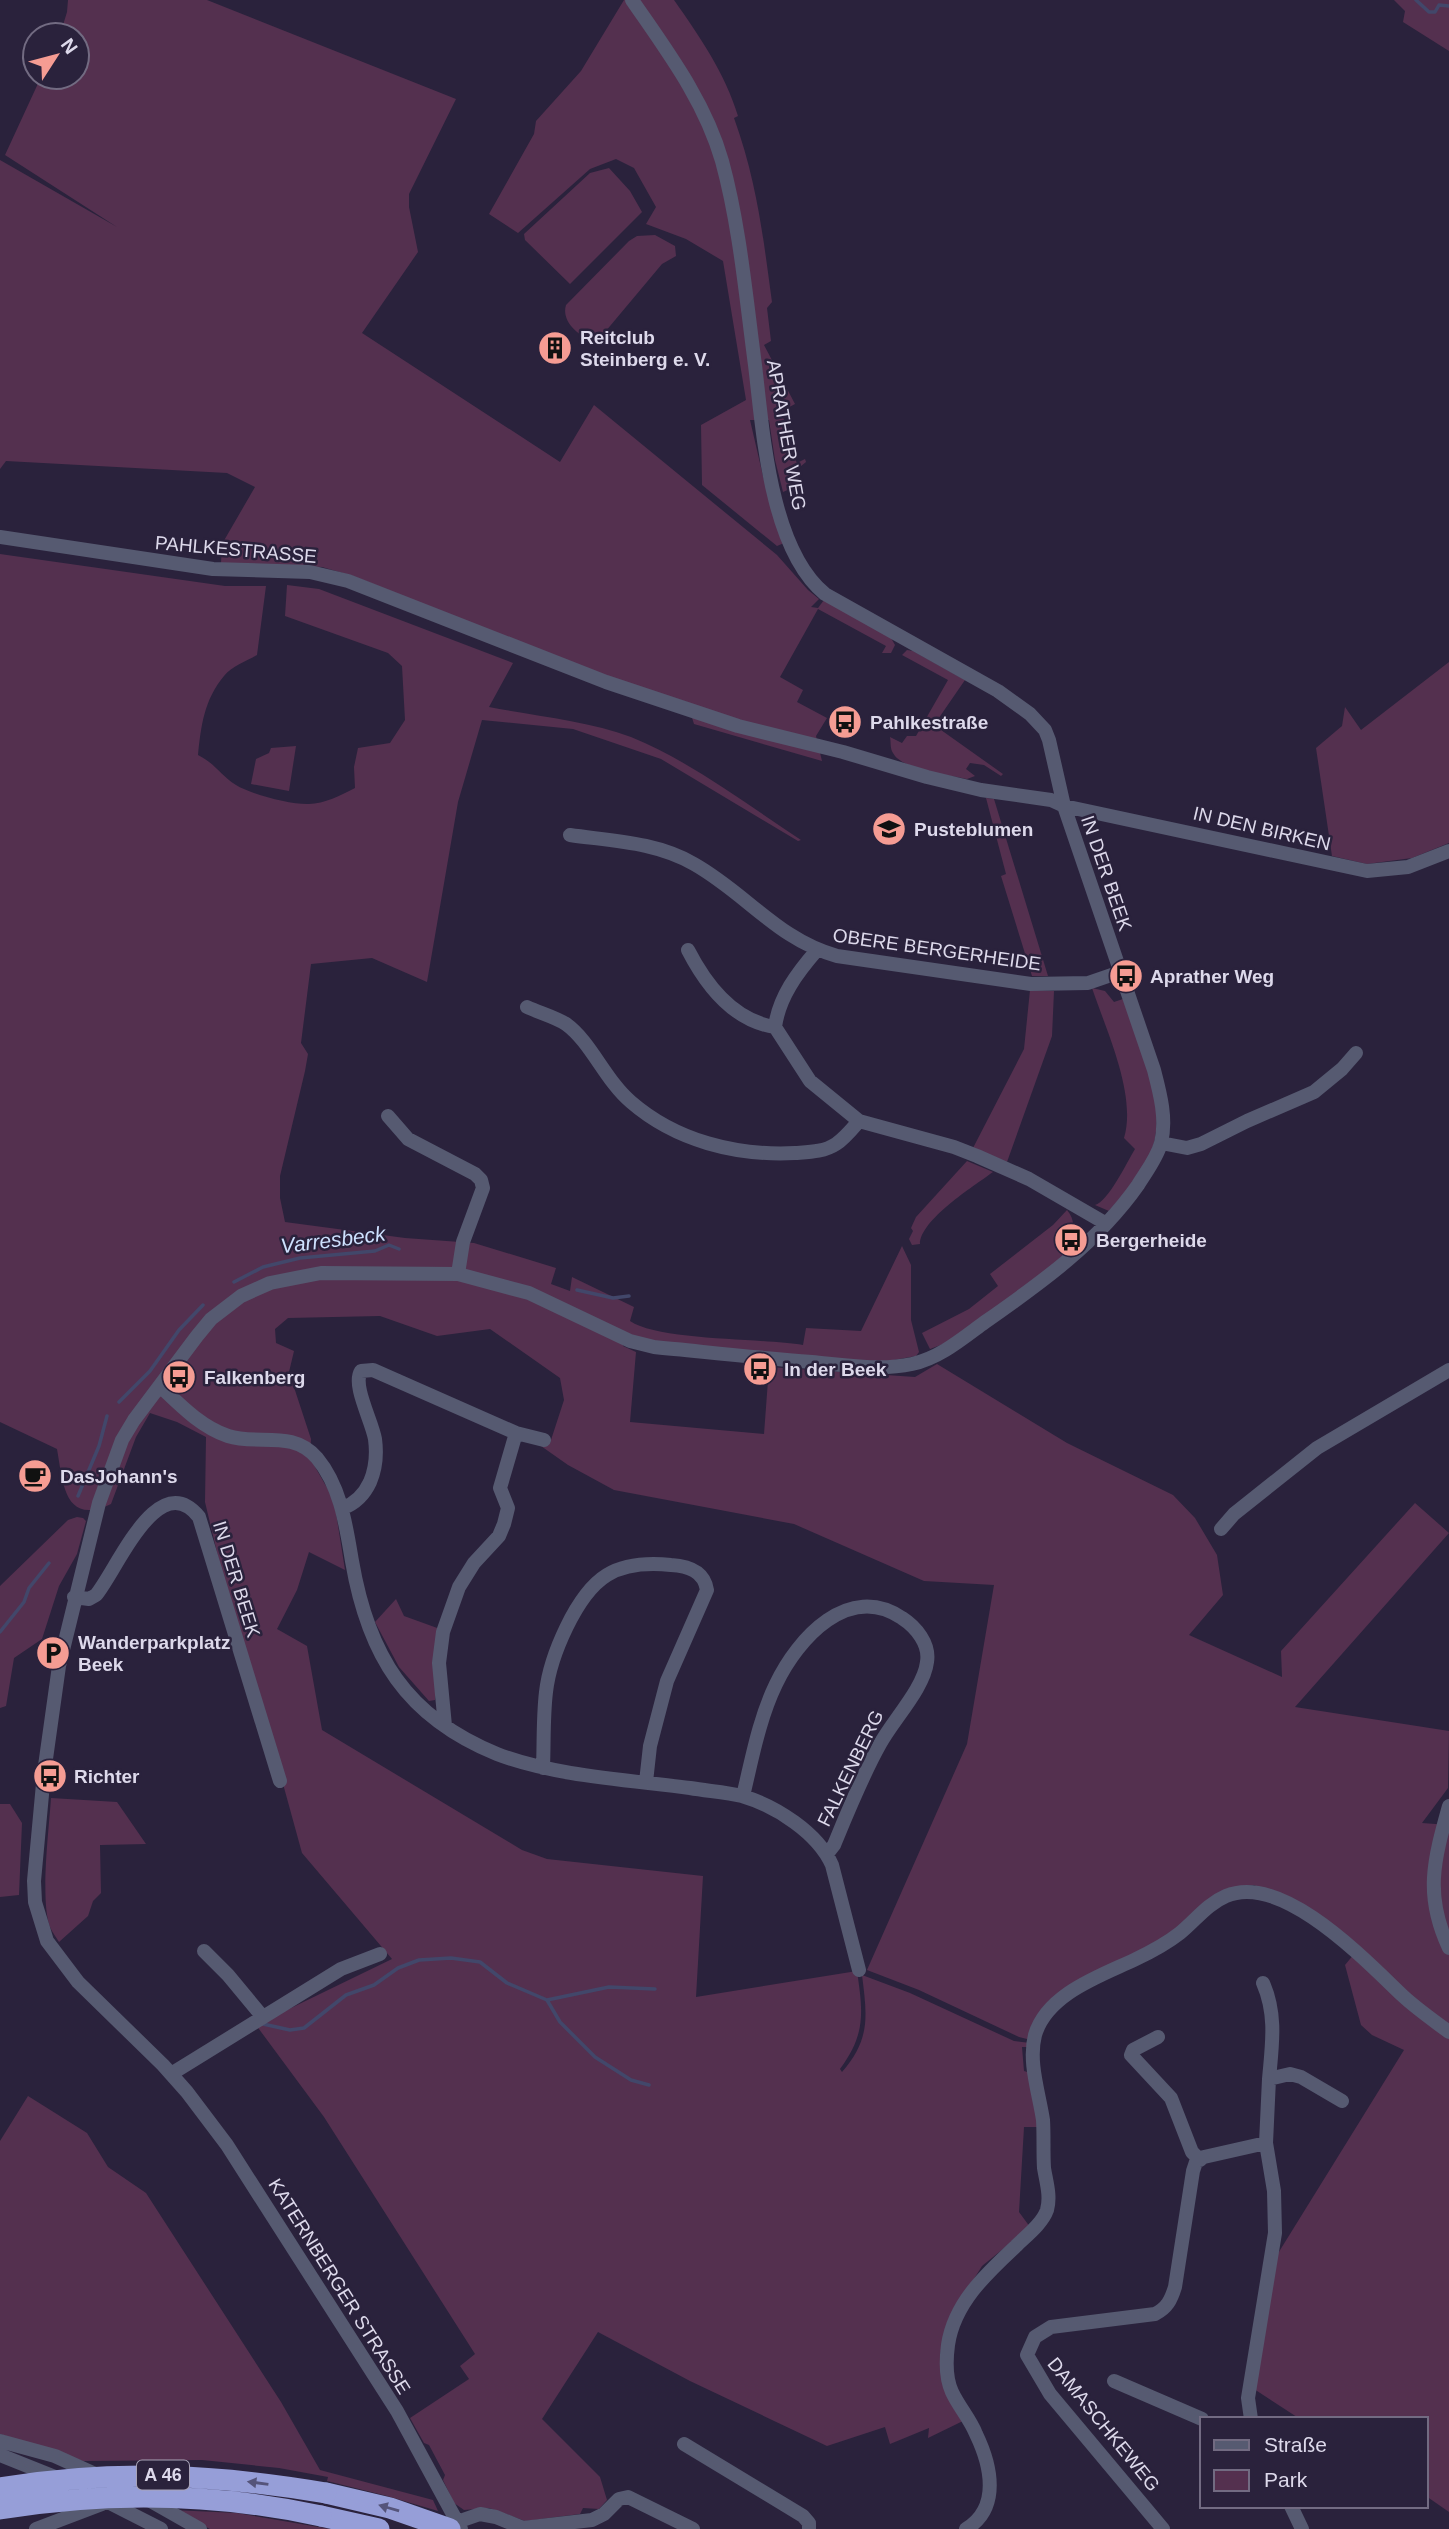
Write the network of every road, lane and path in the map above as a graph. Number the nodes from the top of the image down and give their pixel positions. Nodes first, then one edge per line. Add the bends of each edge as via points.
1 (632, 0) edge
2 (0, 537) edge
3 (1064, 806) junction
4 (570, 835) dead end
5 (1449, 851) edge
6 (688, 950) dead end
7 (817, 950) junction
8 (1120, 972) junction
9 (527, 1007) dead end
10 (775, 1027) junction
11 (1356, 1053) dead end
12 (388, 1116) dead end
13 (859, 1121) junction
14 (1161, 1143) junction
15 (1105, 1223) junction
16 (458, 1275) junction
17 (1449, 1370) edge
18 (160, 1386) junction
19 (516, 1433) junction
20 (544, 1440) dead end
21 (343, 1508) junction
22 (1221, 1529) dead end
23 (74, 1597) junction
24 (444, 1726) junction
25 (542, 1768) junction
26 (280, 1781) dead end
27 (646, 1782) junction
28 (743, 1796) junction
29 (1449, 1806) edge
30 (827, 1854) junction
31 (1449, 1948) edge
32 (52, 1950) joint
33 (204, 1951) dead end
34 (380, 1954) dead end
35 (859, 1970) dead end
36 (1262, 1983) dead end
37 (262, 2016) junction
38 (1449, 2032) edge
39 (1158, 2037) dead end
40 (171, 2074) junction
41 (1269, 2079) junction
42 (1342, 2101) dead end
43 (1266, 2143) junction
44 (1200, 2160) junction
45 (1114, 2381) dead end
46 (1251, 2417) edge
47 (1200, 2418) edge
48 (0, 2441) edge
49 (684, 2444) dead end
50 (0, 2455) edge
51 (0, 2488) edge
52 (106, 2502) junction
53 (1293, 2508) edge
54 (0, 2510) edge
55 (456, 2527) edge
56 (36, 2529) edge
57 (161, 2529) edge
58 (200, 2529) edge
59 (379, 2529) edge
60 (693, 2529) edge
61 (809, 2529) edge
62 (966, 2529) edge
63 (1163, 2529) edge
64 (1302, 2529) edge

1 - 3 street, APRATHER WEG via 707,118 721,159 742,270 766,451 781,520 800,565 810,582 825,594 998,691 1038,722 1049,740
2 - 3 street, PAHLKESTRASSE via 213,569 296,571 348,581 606,682 738,726 927,777
3 - 5 street, IN DEN BIRKEN via 1367,871 1408,867
3 - 8 street, IN DER BEEK
4 - 7 street, OBERE BERGERHEIDE via 646,845 694,863 793,939
6 - 10 street via 698,970 733,1008 762,1025
7 - 8 street, OBERE BERGERHEIDE via 1031,985 1087,983
7 - 10 street via 788,989
8 - 14 street, IN DER BEEK via 1161,1098
9 - 13 street via 565,1023 633,1104 675,1131 705,1143 740,1152 819,1151 835,1145
10 - 13 street via 810,1081
11 - 14 street via 1314,1091 1201,1144 1186,1149
12 - 16 street via 408,1139 481,1181
13 - 15 street via 977,1156 1029,1179
14 - 15 street, IN DER BEEK via 1126,1202
15 - 16 street, IN DER BEEK via 1042,1282 943,1352 895,1367 654,1347 630,1341 529,1293
16 - 18 street, IN DER BEEK via 320,1273 256,1288 211,1319
17 - 22 street via 1317,1448
18 - 21 street, FALKENBERG via 198,1420 226,1435 301,1444 324,1467
18 - 23 street, IN DER BEEK via 134,1420 113,1462
19 - 20 street
19 - 21 street via 373,1370 361,1371 358,1380 373,1430 375,1464 360,1497
19 - 24 street via 500,1488 508,1508 499,1536 459,1587 443,1632 439,1663
21 - 24 street, FALKENBERG via 358,1597 373,1641 407,1692
23 - 26 street, IN DER BEEK via 96,1595 137,1530 157,1511 174,1502 191,1507 199,1517
23 - 32 street, IN DER BEEK via 51,1719 34,1881 40,1923
24 - 25 street, FALKENBERG via 498,1754
25 - 27 street, FALKENBERG
25 - 27 street via 546,1689 562,1635 575,1612 598,1582 617,1570 680,1565 701,1575 707,1590 667,1681
27 - 28 street, FALKENBERG
28 - 30 street, FALKENBERG via 785,1816
28 - 30 street, FALKENBERG via 775,1685 799,1647 851,1607 880,1606 904,1619 925,1643 927,1666 880,1744
29 - 31 street via 1432,1882 1437,1921
30 - 35 street, FALKENBERG
32 - 40 street, KATERNBERGER STRASSE
33 - 37 street
34 - 37 street via 341,1969
36 - 41 street via 1274,2028
37 - 40 street
38 - 62 street via 1322,1924 1253,1891 1220,1899 1163,1946 1084,1984 1056,2004 1036,2031 1033,2054 1043,2121 1046,2212 981,2279 957,2317 948,2345 952,2393 977,2435 991,2478 990,2502
39 - 44 street via 1130,2055 1171,2098 1192,2152
40 - 55 street, KATERNBERGER STRASSE via 228,2145 397,2411
41 - 42 street via 1290,2074 1301,2077
41 - 43 street
43 - 44 street
43 - 46 street via 1275,2233 1248,2398
44 - 63 street, DAMASCHKEWEG via 1193,2171 1175,2287 1164,2310 1051,2327 1035,2337 1027,2355 1050,2394
45 - 47 street, DAMASCHKEWEG
48 - 58 street via 55,2456 94,2473
49 - 61 street via 803,2516
50 - 52 street
55 -> 51 highway, A 46, bridge via 326,2493 233,2479 99,2476
52 - 56 street
52 - 57 street
53 - 64 street
54 - 59 highway, A 46, bridge via 84,2498 152,2496 241,2501
55 - 60 street via 473,2516 489,2515 530,2528 592,2520 628,2497

